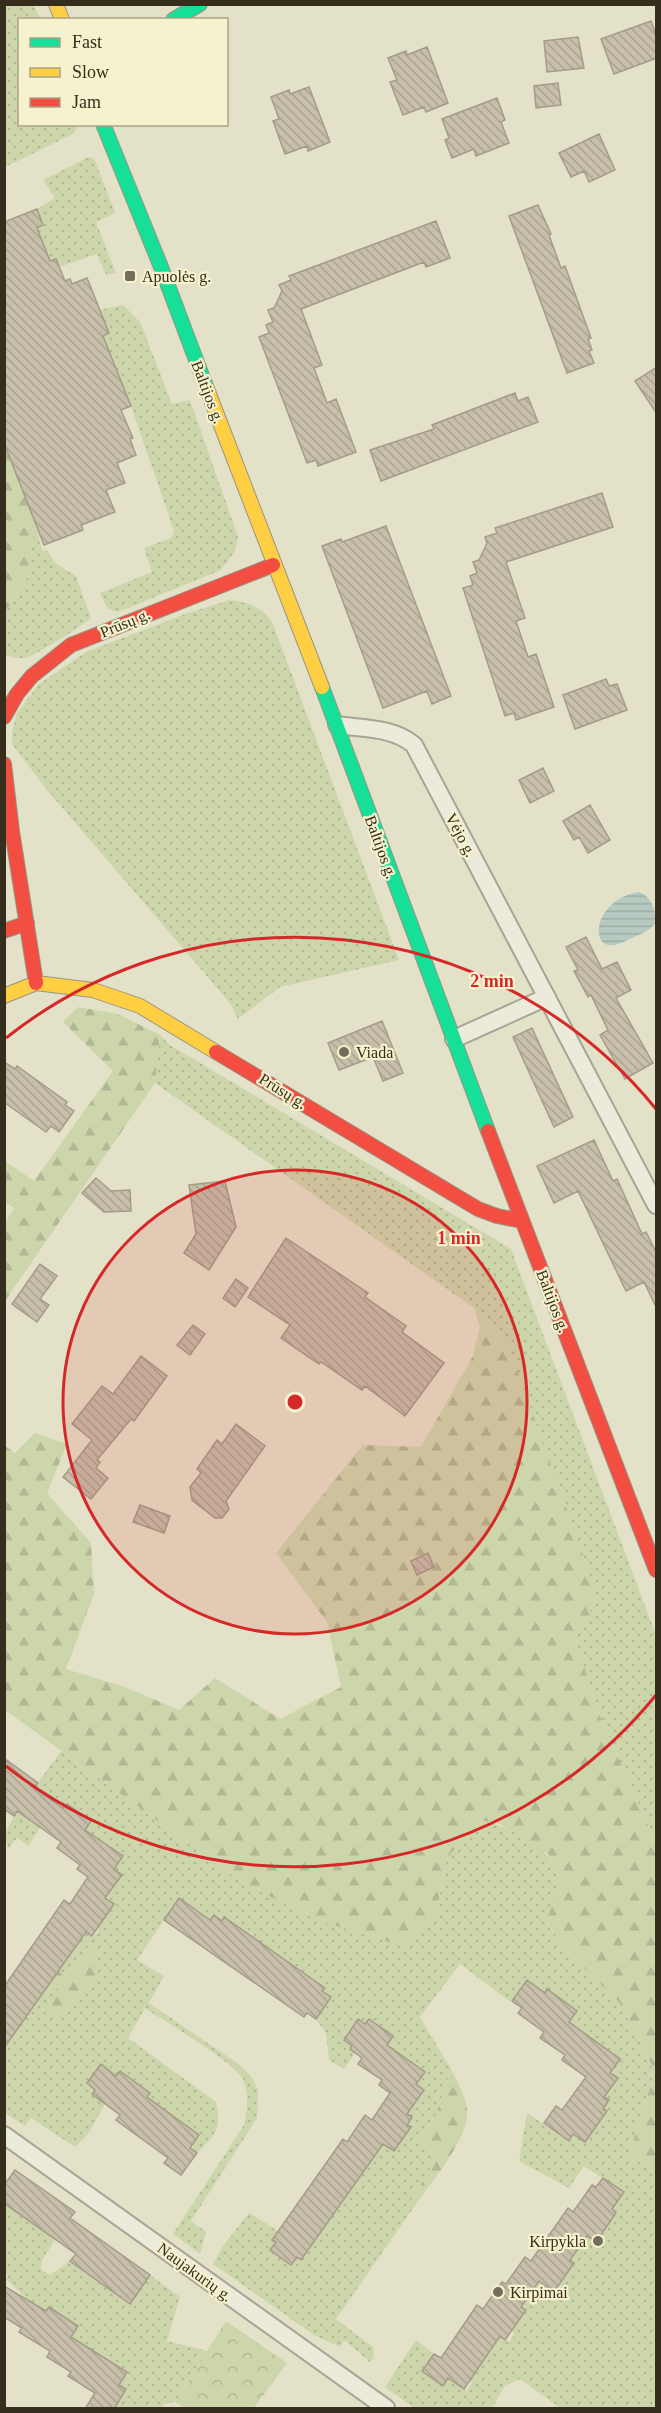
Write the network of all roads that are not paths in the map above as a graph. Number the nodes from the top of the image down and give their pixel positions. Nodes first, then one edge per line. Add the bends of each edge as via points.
1 (200, 4) edge
2 (176, 18) edge
3 (104, 126) edge
4 (273, 565) junction
5 (4, 717) edge
6 (337, 725) junction
7 (4, 764) edge
8 (27, 924) junction
9 (4, 932) edge
10 (36, 983) junction
11 (4, 996) edge
12 (546, 997) junction
13 (454, 1039) junction
14 (657, 1205) edge
15 (522, 1221) junction
16 (657, 1570) edge
17 (4, 2135) edge
18 (386, 2409) edge

1 - 2 street
3 - 4 street, Baltijos g.
4 - 5 street, Prūsų g. via 71,645 45,662 25,682
4 - 6 street, Baltijos g.
6 - 12 street, Vėjo g. via 394,732 414,745
6 - 13 street, Baltijos g.
7 - 8 street
8 - 9 street
8 - 10 street
10 - 11 street, Prūsų g.
10 - 15 street, Prūsų g. via 93,990 140,1006 478,1209
12 - 13 street
12 - 14 street, Vėjo g.
13 - 15 street, Baltijos g.
15 - 16 street, Baltijos g.
17 - 18 street, Naujakurių g.

